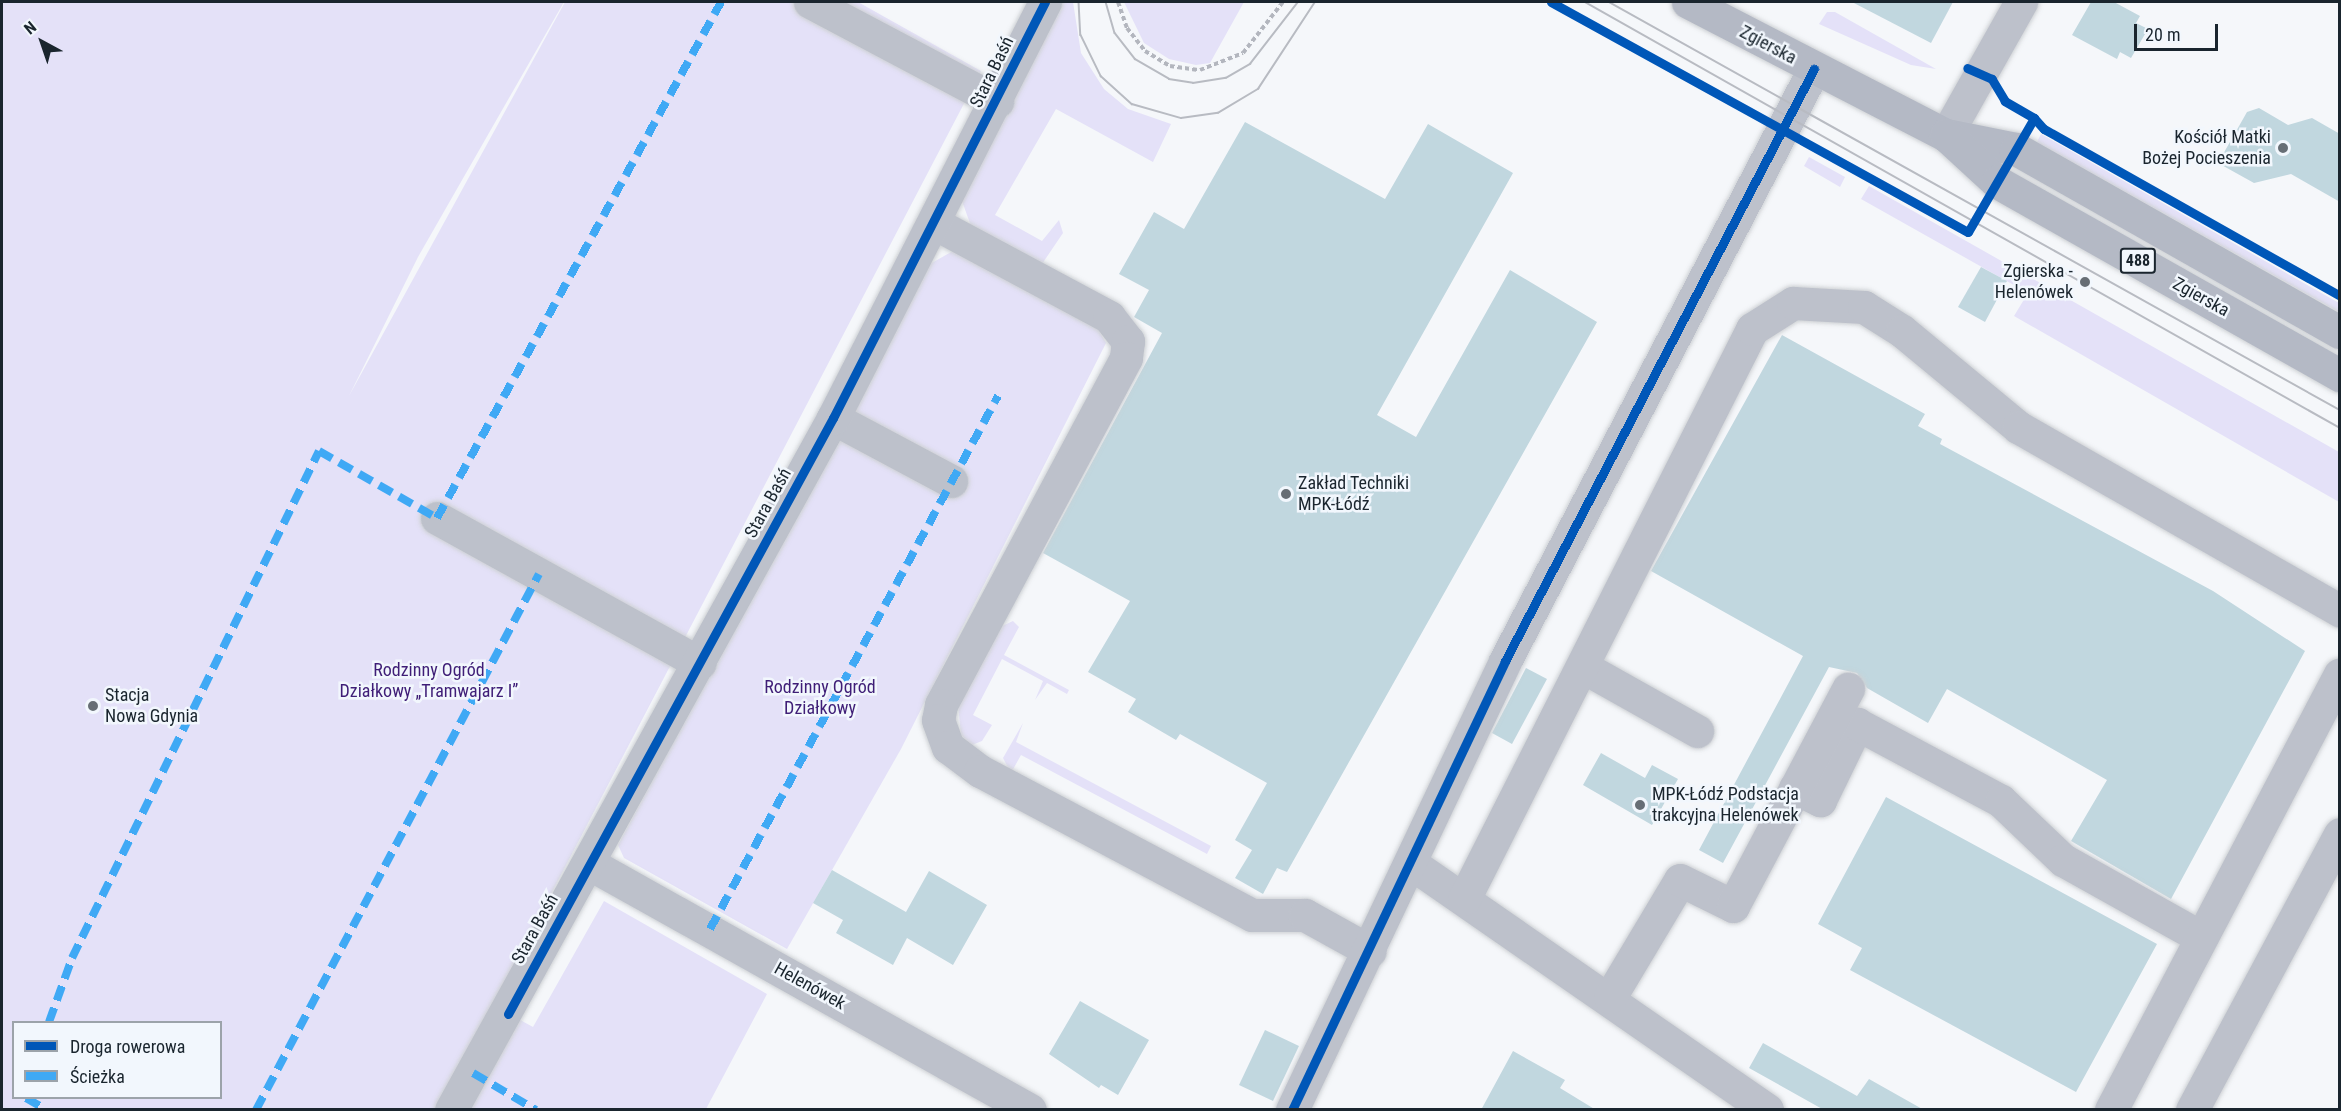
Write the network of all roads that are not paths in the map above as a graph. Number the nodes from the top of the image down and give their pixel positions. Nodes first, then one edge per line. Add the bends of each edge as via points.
1 (810, 2) edge
2 (1045, 2) edge
3 (1688, 2) edge
4 (2021, 2) edge
5 (1814, 69) junction
6 (997, 101) junction
7 (1946, 135) junction
8 (934, 223) junction
9 (2340, 332) edge
10 (2340, 375) edge
11 (833, 418) junction
12 (951, 481) dead end
13 (437, 518) dead end
14 (2340, 611) edge
15 (700, 663) junction
16 (1584, 667) junction
17 (2340, 675) edge
18 (1848, 689) dead end
19 (1697, 731) dead end
20 (1795, 788) junction
21 (2340, 834) edge
22 (590, 864) junction
23 (1412, 864) junction
24 (1464, 899) junction
25 (2201, 937) junction
26 (1370, 951) junction
27 (1610, 997) junction
28 (451, 1110) edge
29 (1030, 1110) edge
30 (1292, 1110) edge
31 (1767, 1110) edge
32 (2111, 1110) edge
33 (2192, 1110) edge

1 - 6 street
2 - 6 street, Stara Baśń
3 - 5 main road, Zgierska / 488
4 - 7 street
5 - 7 main road, Zgierska / 488
5 - 23 street via 1504,661
6 - 8 street, Stara Baśń
7 - 9 main road, Zgierska / 488 via 2016,149
7 - 10 main road, Zgierska / 488 via 1997,182
8 - 11 street, Stara Baśń
8 - 26 street via 1109,317 1128,341 1126,358 940,705 938,720 948,747 980,771 1252,915 1305,915
11 - 12 street
11 - 15 street, Stara Baśń
13 - 15 street
14 - 16 street via 2018,427 1902,331 1864,307 1793,303 1752,329
15 - 22 street, Stara Baśń
16 - 19 street
16 - 24 street
17 - 25 street
18 - 20 street
20 - 25 street via 1820,800 1857,724 2001,801 2063,860
20 - 27 street via 1733,906 1680,880
21 - 33 street
22 - 28 street, Stara Baśń
22 - 29 street, Helenówek
23 - 24 street
23 - 26 street
24 - 27 street
25 - 32 street
26 - 30 street
27 - 31 street

